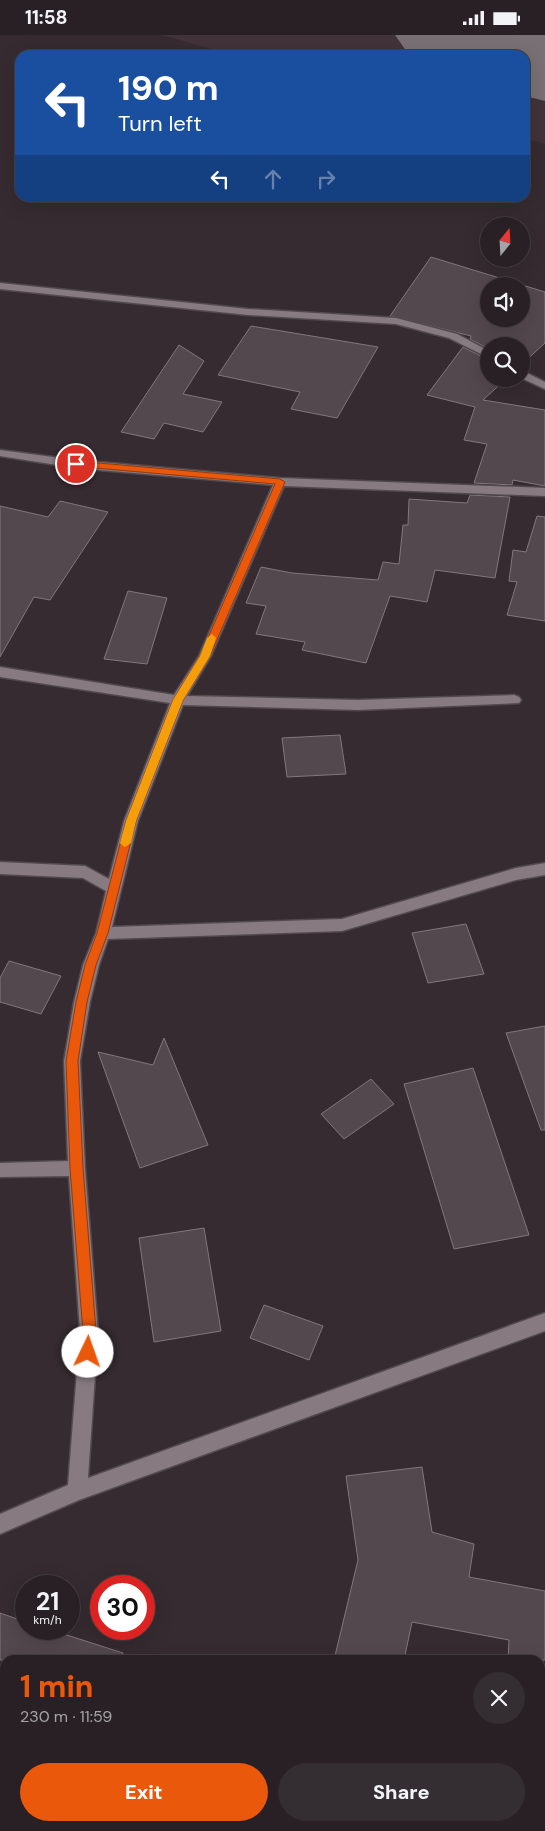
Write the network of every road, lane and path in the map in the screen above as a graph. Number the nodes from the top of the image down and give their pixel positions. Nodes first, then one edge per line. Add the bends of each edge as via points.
1 (0, 286) edge
2 (480, 350) edge
3 (530, 378) edge
4 (545, 386) edge
5 (0, 453) edge
6 (280, 482) junction
7 (545, 492) edge
8 (0, 672) edge
9 (178, 700) junction
10 (514, 701) dead end
11 (0, 868) edge
12 (545, 869) edge
13 (114, 887) junction
14 (102, 933) junction
15 (77, 1168) junction
16 (0, 1170) edge
17 (545, 1322) edge
18 (77, 1491) junction
19 (0, 1525) edge

1 - 2 street via 248,312 396,321 453,336
3 - 4 street
5 - 6 street via 76,464
6 - 7 street
6 - 9 street via 205,656
8 - 9 street
9 - 10 street via 358,705
9 - 13 street via 131,821
11 - 13 street via 85,872
12 - 14 street via 516,874 342,925
13 - 14 street
14 - 15 street via 82,1002 72,1061
15 - 16 street
15 - 18 street via 90,1332
17 - 18 street
18 - 19 street

